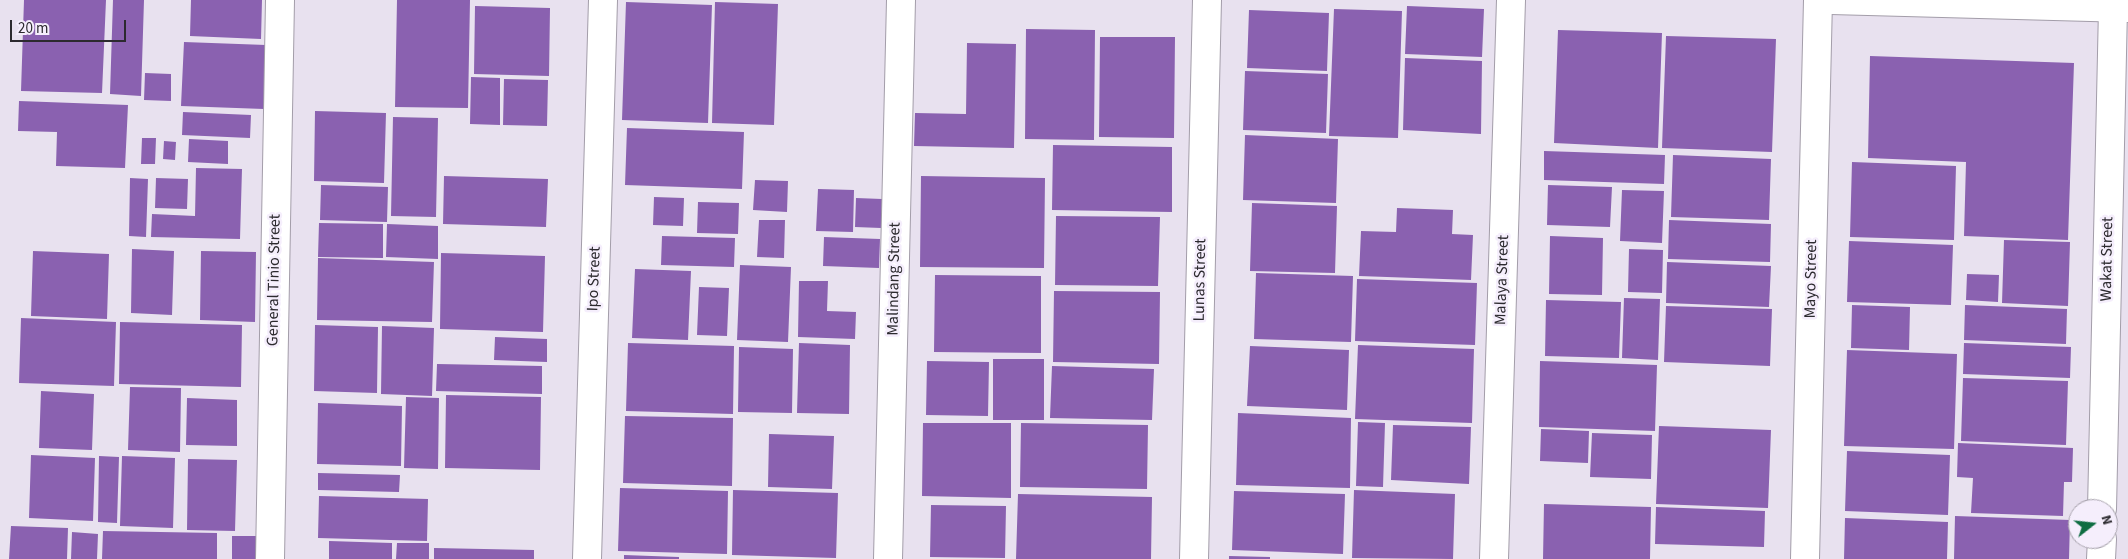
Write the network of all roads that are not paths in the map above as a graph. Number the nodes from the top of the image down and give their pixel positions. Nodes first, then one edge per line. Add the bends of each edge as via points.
1 (280, 0) edge
2 (604, 0) edge
3 (901, 0) edge
4 (1207, 0) edge
5 (1512, 0) edge
6 (1818, 0) edge
7 (1830, 0) edge
8 (2120, 8) edge
9 (2102, 499) edge
10 (270, 559) edge
11 (587, 559) edge
12 (888, 559) edge
13 (1194, 559) edge
14 (1494, 559) edge
15 (1805, 559) edge

1 - 10 street, General Tinio Street
2 - 11 street, Ipo Street
3 - 12 street, Malindang Street
4 - 13 street, Lunas Street
5 - 14 street, Malaya Street
6 - 15 street, Mayo Street
7 - 8 street
8 - 9 street, Wakat Street

